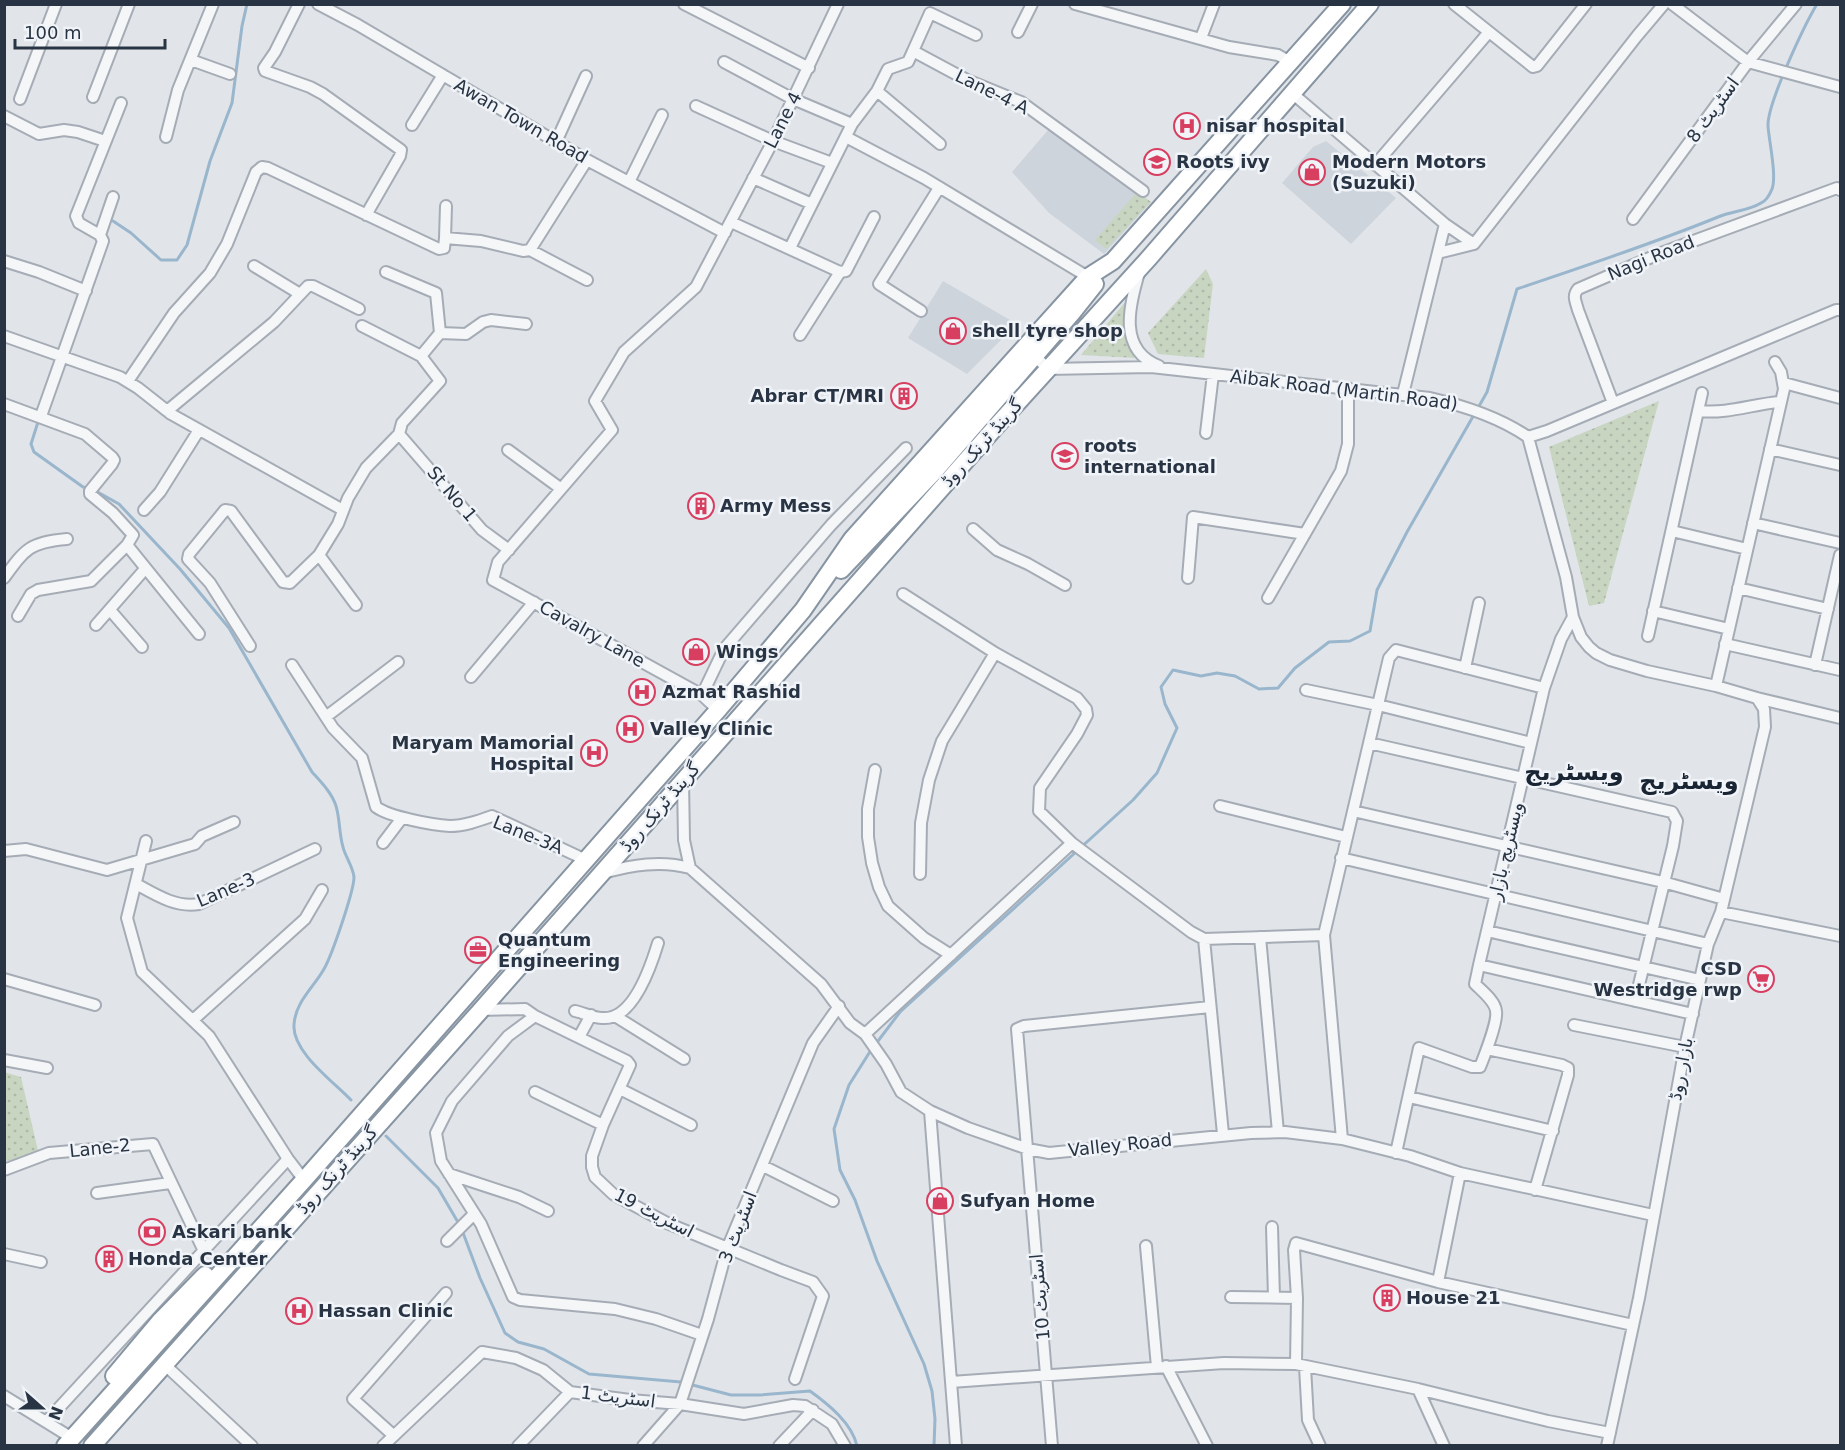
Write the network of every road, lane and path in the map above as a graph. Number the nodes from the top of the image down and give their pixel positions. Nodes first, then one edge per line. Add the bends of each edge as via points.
1 (56, 4) edge
2 (129, 4) edge
3 (213, 4) edge
4 (299, 4) edge
5 (318, 4) edge
6 (684, 4) edge
7 (838, 4) edge
8 (1032, 4) edge
9 (1214, 4) edge
10 (1342, 4) edge
11 (1370, 4) edge
12 (1454, 4) edge
13 (1586, 4) edge
14 (1664, 4) edge
15 (1672, 4) edge
16 (1796, 4) edge
17 (1077, 5) edge
18 (1018, 32) dead end
19 (1489, 32) junction
20 (976, 35) dead end
21 (1201, 38) junction
22 (913, 51) junction
23 (191, 60) junction
24 (724, 62) dead end
25 (1748, 62) junction
26 (1292, 63) junction
27 (809, 68) junction
28 (230, 74) dead end
29 (443, 75) junction
30 (586, 76) dead end
31 (1840, 87) edge
32 (877, 91) junction
33 (1292, 93) junction
34 (93, 97) dead end
35 (20, 99) dead end
36 (793, 99) junction
37 (121, 103) dead end
38 (696, 106) dead end
39 (662, 115) dead end
40 (4, 116) edge
41 (852, 124) junction
42 (412, 125) dead end
43 (846, 136) junction
44 (166, 137) dead end
45 (105, 141) junction
46 (773, 141) junction
47 (556, 142) junction
48 (940, 144) dead end
49 (587, 160) junction
50 (832, 163) junction
51 (1374, 165) junction
52 (753, 178) junction
53 (629, 182) junction
54 (939, 188) junction
55 (1840, 190) edge
56 (1143, 191) dead end
57 (113, 197) dead end
58 (812, 204) junction
59 (446, 206) dead end
60 (366, 215) junction
61 (874, 217) dead end
62 (1633, 219) dead end
63 (731, 222) junction
64 (1445, 224) junction
65 (725, 233) junction
66 (100, 235) junction
67 (445, 238) junction
68 (1474, 244) junction
69 (790, 249) junction
70 (530, 250) junction
71 (1438, 253) junction
72 (1149, 258) junction
73 (4, 261) edge
74 (1113, 261) junction
75 (254, 266) dead end
76 (386, 272) dead end
77 (840, 272) junction
78 (1088, 277) junction
79 (587, 280) dead end
80 (86, 291) junction
81 (300, 294) junction
82 (359, 309) dead end
83 (1840, 310) edge
84 (921, 311) dead end
85 (526, 324) dead end
86 (362, 326) dead end
87 (440, 333) junction
88 (800, 335) dead end
89 (4, 336) edge
90 (421, 356) junction
91 (1035, 356) junction
92 (63, 357) junction
93 (1775, 362) dead end
94 (1048, 369) junction
95 (1165, 369) junction
96 (1213, 374) junction
97 (128, 381) junction
98 (1784, 383) junction
99 (1348, 388) junction
100 (1702, 393) dead end
101 (1403, 394) junction
102 (1840, 398) edge
103 (1781, 402) junction
104 (1613, 403) junction
105 (4, 404) edge
106 (167, 411) junction
107 (1699, 411) junction
108 (41, 417) junction
109 (199, 430) junction
110 (1206, 433) dead end
111 (399, 434) junction
112 (1528, 437) junction
113 (906, 448) dead end
114 (1770, 448) junction
115 (508, 450) dead end
116 (1840, 465) edge
117 (560, 488) junction
118 (144, 510) dead end
119 (344, 510) junction
120 (1753, 523) junction
121 (973, 529) dead end
122 (1672, 531) junction
123 (1305, 534) junction
124 (68, 539) dead end
125 (1840, 543) edge
126 (128, 545) junction
127 (1747, 549) junction
128 (509, 550) junction
129 (319, 555) junction
130 (1840, 555) edge
131 (146, 569) junction
132 (4, 578) edge
133 (1188, 578) dead end
134 (1065, 585) dead end
135 (1738, 588) junction
136 (903, 594) dead end
137 (1268, 598) dead end
138 (534, 602) junction
139 (1479, 603) dead end
140 (356, 605) dead end
141 (1828, 609) junction
142 (110, 610) junction
143 (803, 610) junction
144 (1653, 611) junction
145 (18, 616) dead end
146 (1574, 617) junction
147 (96, 625) dead end
148 (1729, 629) junction
149 (199, 634) dead end
150 (1648, 636) dead end
151 (1725, 644) junction
152 (250, 646) dead end
153 (142, 647) dead end
154 (995, 653) junction
155 (398, 662) dead end
156 (1815, 664) junction
157 (292, 665) dead end
158 (1465, 668) junction
159 (1840, 670) edge
160 (471, 676) dead end
161 (1716, 686) junction
162 (1544, 688) junction
163 (1306, 690) dead end
164 (702, 695) junction
165 (1757, 698) junction
166 (1378, 705) junction
167 (718, 710) junction
168 (327, 716) junction
169 (1840, 718) edge
170 (1531, 743) junction
171 (1369, 744) junction
172 (875, 770) dead end
173 (1524, 777) junction
174 (683, 781) junction
175 (1220, 806) dead end
176 (1353, 811) junction
177 (402, 818) junction
178 (234, 822) dead end
179 (1346, 837) junction
180 (146, 841) dead end
181 (383, 843) dead end
182 (1507, 846) junction
183 (1077, 847) junction
184 (315, 849) dead end
185 (4, 851) edge
186 (1341, 858) junction
187 (586, 860) junction
188 (142, 861) junction
189 (690, 868) junction
190 (602, 873) junction
191 (920, 874) dead end
192 (1664, 882) junction
193 (136, 884) junction
194 (322, 890) dead end
195 (1496, 894) junction
196 (1724, 899) junction
197 (1721, 912) junction
198 (1651, 930) junction
199 (1487, 931) junction
200 (1324, 935) junction
201 (1840, 936) edge
202 (1260, 937) junction
203 (1204, 939) junction
204 (658, 943) dead end
205 (1708, 944) junction
206 (951, 955) junction
207 (1479, 965) junction
208 (1642, 966) junction
209 (4, 979) edge
210 (1700, 980) junction
211 (1635, 1001) junction
212 (95, 1005) dead end
213 (839, 1006) junction
214 (1210, 1007) junction
215 (481, 1010) junction
216 (575, 1011) dead end
217 (1693, 1014) junction
218 (591, 1015) junction
219 (535, 1016) junction
220 (615, 1016) junction
221 (193, 1020) junction
222 (1574, 1025) dead end
223 (579, 1037) junction
224 (871, 1043) junction
225 (1685, 1047) junction
226 (1487, 1050) junction
227 (684, 1059) dead end
228 (4, 1060) edge
229 (47, 1068) dead end
230 (620, 1089) junction
231 (535, 1092) dead end
232 (1409, 1097) junction
233 (930, 1111) junction
234 (603, 1125) junction
235 (691, 1125) dead end
236 (1553, 1131) junction
237 (1278, 1132) junction
238 (1223, 1134) junction
239 (1342, 1139) junction
240 (1028, 1149) junction
241 (1396, 1153) junction
242 (288, 1159) junction
243 (763, 1166) junction
244 (4, 1170) edge
245 (1460, 1173) junction
246 (449, 1174) junction
247 (304, 1180) junction
248 (170, 1183) junction
249 (1535, 1190) junction
250 (97, 1193) dead end
251 (833, 1201) dead end
252 (548, 1211) dead end
253 (474, 1214) junction
254 (273, 1215) junction
255 (1653, 1215) junction
256 (1272, 1227) dead end
257 (447, 1241) dead end
258 (1146, 1246) dead end
259 (728, 1249) junction
260 (203, 1250) junction
261 (4, 1254) edge
262 (41, 1262) dead end
263 (1438, 1282) junction
264 (446, 1293) dead end
265 (1231, 1297) dead end
266 (1274, 1298) junction
267 (1297, 1298) junction
268 (1633, 1325) junction
269 (702, 1335) junction
270 (150, 1352) junction
271 (164, 1364) junction
272 (1301, 1366) junction
273 (1161, 1367) junction
274 (1047, 1374) junction
275 (795, 1379) dead end
276 (951, 1382) junction
277 (1418, 1389) junction
278 (570, 1392) junction
279 (4, 1396) edge
280 (680, 1404) junction
281 (813, 1410) junction
282 (46, 1422) junction
283 (1610, 1433) junction
284 (393, 1435) junction
285 (69, 1442) edge
286 (92, 1446) edge
287 (252, 1446) edge
288 (383, 1446) edge
289 (519, 1446) edge
290 (643, 1446) edge
291 (779, 1446) edge
292 (845, 1446) edge
293 (956, 1446) edge
294 (1052, 1446) edge
295 (1207, 1446) edge
296 (1320, 1446) edge
297 (1444, 1446) edge
298 (1607, 1446) edge

1 - 35 street
2 - 34 street
3 - 23 street
4 - 60 street via 265,71 323,94 401,150
5 - 29 street, Awan Town Road
6 - 27 street
7 - 27 street, Lane 4
8 - 18 street
9 - 21 street
10 - 26 highway, گرینڈ ٹرنک روڈ
11 - 33 highway, گرینڈ ٹرنک روڈ
12 - 19 street
13 - 19 street via 1537,66 1533,67
14 - 68 street
15 - 25 street
16 - 25 street, اسٹریٹ 8
17 - 21 street
19 - 51 street
20 - 22 street via 930,13
21 - 26 street via 1278,55
22 - 32 street via 908,62 888,69
22 - 56 street, Lane-4 A via 967,80 1022,102
23 - 28 street
23 - 44 street via 178,90
24 - 36 street
25 - 31 street
25 - 62 street, اسٹریٹ 8
26 - 74 highway, گرینڈ ٹرنک روڈ
27 - 36 street, Lane 4
29 - 42 street
29 - 47 street, Awan Town Road
30 - 47 street
32 - 41 street
32 - 48 street
33 - 51 street
33 - 72 highway, گرینڈ ٹرنک روڈ
36 - 41 street
36 - 46 street, Lane 4
37 - 45 street
38 - 46 street
39 - 53 street
40 - 45 street via 39,134 64,130
41 - 43 street
43 - 50 street
43 - 54 street
45 - 66 street via 76,216 79,223
46 - 50 street
46 - 52 street, Lane 4
47 - 49 street, Awan Town Road
49 - 53 street, Awan Town Road
49 - 70 street
50 - 58 street
51 - 64 street
52 - 58 street
52 - 63 street, Lane 4
53 - 65 street, Awan Town Road
54 - 78 street
54 - 84 street via 879,284
55 - 104 street, Nagi Road via 1661,253 1578,289 1574,298
57 - 66 street
58 - 69 street
59 - 67 street
60 - 67 street via 438,249 444,248
60 - 97 street via 262,167 256,172 210,273 174,313
61 - 77 street via 846,271
63 - 65 street, Lane 4
63 - 69 street
64 - 68 street
64 - 71 street
65 - 117 street, Lane 4 via 696,286 624,352 595,401 612,430
66 - 80 street via 104,241
67 - 70 street
68 - 71 street
69 - 77 street
70 - 79 street
71 - 101 street
72 - 94 highway, گرینڈ ٹرنک روڈ
72 - 95 street via 1139,273 1129,324 1142,357
73 - 80 street
74 - 78 highway, گرینڈ ٹرنک روڈ
74 - 91 highway, گرینڈ ٹرنک روڈ
75 - 81 street
76 - 87 street via 436,293
77 - 88 street
78 - 143 highway, گرینڈ ٹرنک روڈ via 852,539
80 - 92 street
81 - 82 street via 311,285
81 - 106 street via 274,322
83 - 104 street
85 - 87 street via 491,320 466,334
86 - 90 street
87 - 90 street
89 - 92 street
90 - 111 street via 440,381 402,423
91 - 94 street
91 - 143 highway, گرینڈ ٹرنک روڈ
92 - 97 street
92 - 108 street
93 - 98 street
94 - 95 street, Aibak Road (Martin Road)
94 - 174 highway, گرینڈ ٹرنک روڈ
95 - 96 street, Aibak Road (Martin Road)
96 - 99 street, Aibak Road (Martin Road)
96 - 110 street
97 - 106 street
98 - 102 street
98 - 103 street
99 - 101 street, Aibak Road (Martin Road)
99 - 123 street via 1348,444 1341,471
100 - 107 street
101 - 112 street, Aibak Road (Martin Road) via 1465,406
103 - 107 street via 1743,410
103 - 114 street
104 - 112 street
105 - 108 street
106 - 109 street
107 - 122 street
108 - 126 street via 85,434 112,457 112,464 90,490 92,497 133,535
109 - 118 street
109 - 119 street
111 - 119 street via 366,468
111 - 128 street, St No 1 via 482,530
112 - 146 street
113 - 164 street via 831,525 724,649
114 - 116 street
114 - 120 street
115 - 117 street
117 - 128 street
119 - 129 street
120 - 125 street
120 - 127 street
121 - 134 street via 997,550
122 - 127 street
122 - 144 street
123 - 133 street via 1193,517
123 - 137 street
124 - 132 street via 32,546
126 - 131 street
126 - 145 street via 91,581 34,591
127 - 135 street
128 - 138 street, Cavalry Lane via 498,562 493,580
129 - 140 street
129 - 152 street via 290,583 283,582 228,510 189,554 188,560 210,583
130 - 141 street
131 - 142 street
131 - 149 street
135 - 141 street
135 - 148 street
136 - 154 street
138 - 160 street
138 - 164 street, Cavalry Lane
139 - 158 street
141 - 156 street
142 - 147 street
142 - 153 street
143 - 167 highway, گرینڈ ٹرنک روڈ
144 - 148 street
144 - 150 street
146 - 161 street via 1581,637 1596,653 1647,671
146 - 162 street, ویسٹریج بازار via 1561,639
148 - 151 street
151 - 156 street
151 - 161 street
154 - 183 street via 1077,698 1086,709 1077,734 1040,788 1039,811
154 - 191 street via 942,741 928,780 921,823
155 - 168 street
156 - 159 street
157 - 168 street
158 - 162 street
158 - 166 street via 1396,650 1389,658
161 - 165 street
162 - 170 street, ویسٹریج بازار
163 - 166 street
164 - 167 street, Cavalry Lane
165 - 169 street
165 - 196 street, بازار روڈ via 1764,709 1765,728
166 - 170 street
166 - 171 street
167 - 187 highway, گرینڈ ٹرنک روڈ
168 - 177 street, Lane-3A via 333,728 362,758 376,807
170 - 173 street, ویسٹریج بازار
171 - 173 street
171 - 176 street
172 - 206 street via 867,837 879,887 888,906 924,938
173 - 182 street, ویسٹریج بازار
173 - 192 street via 1672,812 1677,821
174 - 189 street via 684,840
174 - 190 highway, گرینڈ ٹرنک روڈ
175 - 179 street
176 - 179 street
176 - 182 street
177 - 181 street
177 - 187 street, Lane-3A via 450,826 492,816
178 - 188 street via 202,836 195,844
179 - 186 street
180 - 188 street
182 - 192 street
182 - 195 street, ویسٹریج بازار
183 - 203 street
183 - 206 street
184 - 193 street, Lane-3 via 199,904 175,903
185 - 188 street via 26,849 107,870
186 - 195 street
186 - 200 street
187 - 247 highway, گرینڈ ٹرنک روڈ
188 - 193 street
189 - 190 street via 645,864
189 - 213 street, Valley Road via 820,984
190 - 215 highway, گرینڈ ٹرنک روڈ
192 - 196 street
192 - 198 street
193 - 221 street via 127,918 142,972
194 - 221 street via 305,919
195 - 198 street
195 - 199 street, ویسٹریج بازار
196 - 197 street, بازار روڈ
197 - 201 street
197 - 205 street, بازار روڈ
198 - 205 street
198 - 208 street
199 - 207 street, ویسٹریج بازار
199 - 208 street
200 - 202 street
200 - 239 street
202 - 203 street
202 - 237 street
203 - 214 street
204 - 220 street via 640,989
205 - 210 street, بازار روڈ
206 - 224 street
207 - 211 street
207 - 226 street, ویسٹریج بازار via 1475,984 1497,1012
208 - 210 street
208 - 211 street
209 - 212 street
210 - 217 street, بازار روڈ
211 - 217 street
213 - 224 street, Valley Road
213 - 243 street, اسٹریٹ 3 via 813,1043
214 - 238 street
214 - 240 street, اسٹریٹ 10 via 1017,1029
215 - 219 street, اسٹریٹ 19 via 525,1009
215 - 271 highway, گرینڈ ٹرنک روڈ
216 - 218 street
217 - 225 street, بازار روڈ
218 - 220 street
218 - 223 street
219 - 223 street, اسٹریٹ 19
219 - 246 street via 508,1036 452,1101 436,1133 441,1161
220 - 227 street
221 - 242 street via 209,1035
222 - 225 street
223 - 230 street, اسٹریٹ 19 via 627,1061 630,1065
224 - 233 street, Valley Road via 901,1092
225 - 255 street, بازار روڈ
226 - 232 street via 1480,1067 1472,1067 1419,1048
226 - 236 street via 1568,1068
228 - 229 street
230 - 234 street, اسٹریٹ 19
230 - 235 street
231 - 234 street
232 - 236 street
232 - 241 street
233 - 240 street, Valley Road
233 - 276 street
234 - 259 street, اسٹریٹ 19 via 592,1156 595,1177 602,1186 667,1223
236 - 249 street
237 - 238 street, Valley Road
237 - 239 street, Valley Road
238 - 240 street, Valley Road via 1048,1153
239 - 241 street, Valley Road
240 - 274 street, اسٹریٹ 10
241 - 245 street, Valley Road
242 - 247 street
242 - 260 street
243 - 251 street
243 - 259 street, اسٹریٹ 3
244 - 248 street, Lane-2 via 49,1153 153,1144
245 - 249 street, Valley Road
245 - 263 street
246 - 252 street
246 - 253 street
247 - 254 highway, گرینڈ ٹرنک روڈ
248 - 250 street
248 - 260 street, Lane-2
249 - 255 street, Valley Road
253 - 257 street
253 - 269 street via 516,1299 615,1309
254 - 270 highway, گرینڈ ٹرنک روڈ
254 - 285 highway, گرینڈ ٹرنک روڈ via 211,1268 161,1320 93,1400
255 - 268 street, بازار روڈ
256 - 266 street
258 - 273 street
259 - 269 street, اسٹریٹ 3
259 - 275 street, اسٹریٹ 19 via 813,1282 823,1296
260 - 282 street
261 - 262 street
263 - 267 street via 1296,1243
263 - 268 street
264 - 284 street via 353,1399
265 - 266 street
266 - 267 street
267 - 272 street
268 - 283 street, بازار روڈ
269 - 280 street, اسٹریٹ 3
270 - 271 highway
270 - 285 highway, گرینڈ ٹرنک روڈ
271 - 286 highway, گرینڈ ٹرنک روڈ
271 - 287 street
272 - 273 street via 1224,1363
272 - 277 street
272 - 296 street via 1308,1420
273 - 274 street
273 - 295 street
274 - 276 street
274 - 294 street, اسٹریٹ 10
276 - 293 street
277 - 283 street
277 - 297 street
278 - 280 street, اسٹریٹ 1
278 - 284 street, اسٹریٹ 1 via 543,1370 516,1358 482,1353
278 - 289 street
279 - 282 street
280 - 281 street, اسٹریٹ 1 via 744,1414 793,1405
280 - 290 street, اسٹریٹ 3
281 - 291 street
281 - 292 street via 832,1424
282 - 285 street
283 - 298 street, بازار روڈ
284 - 288 street, اسٹریٹ 1

